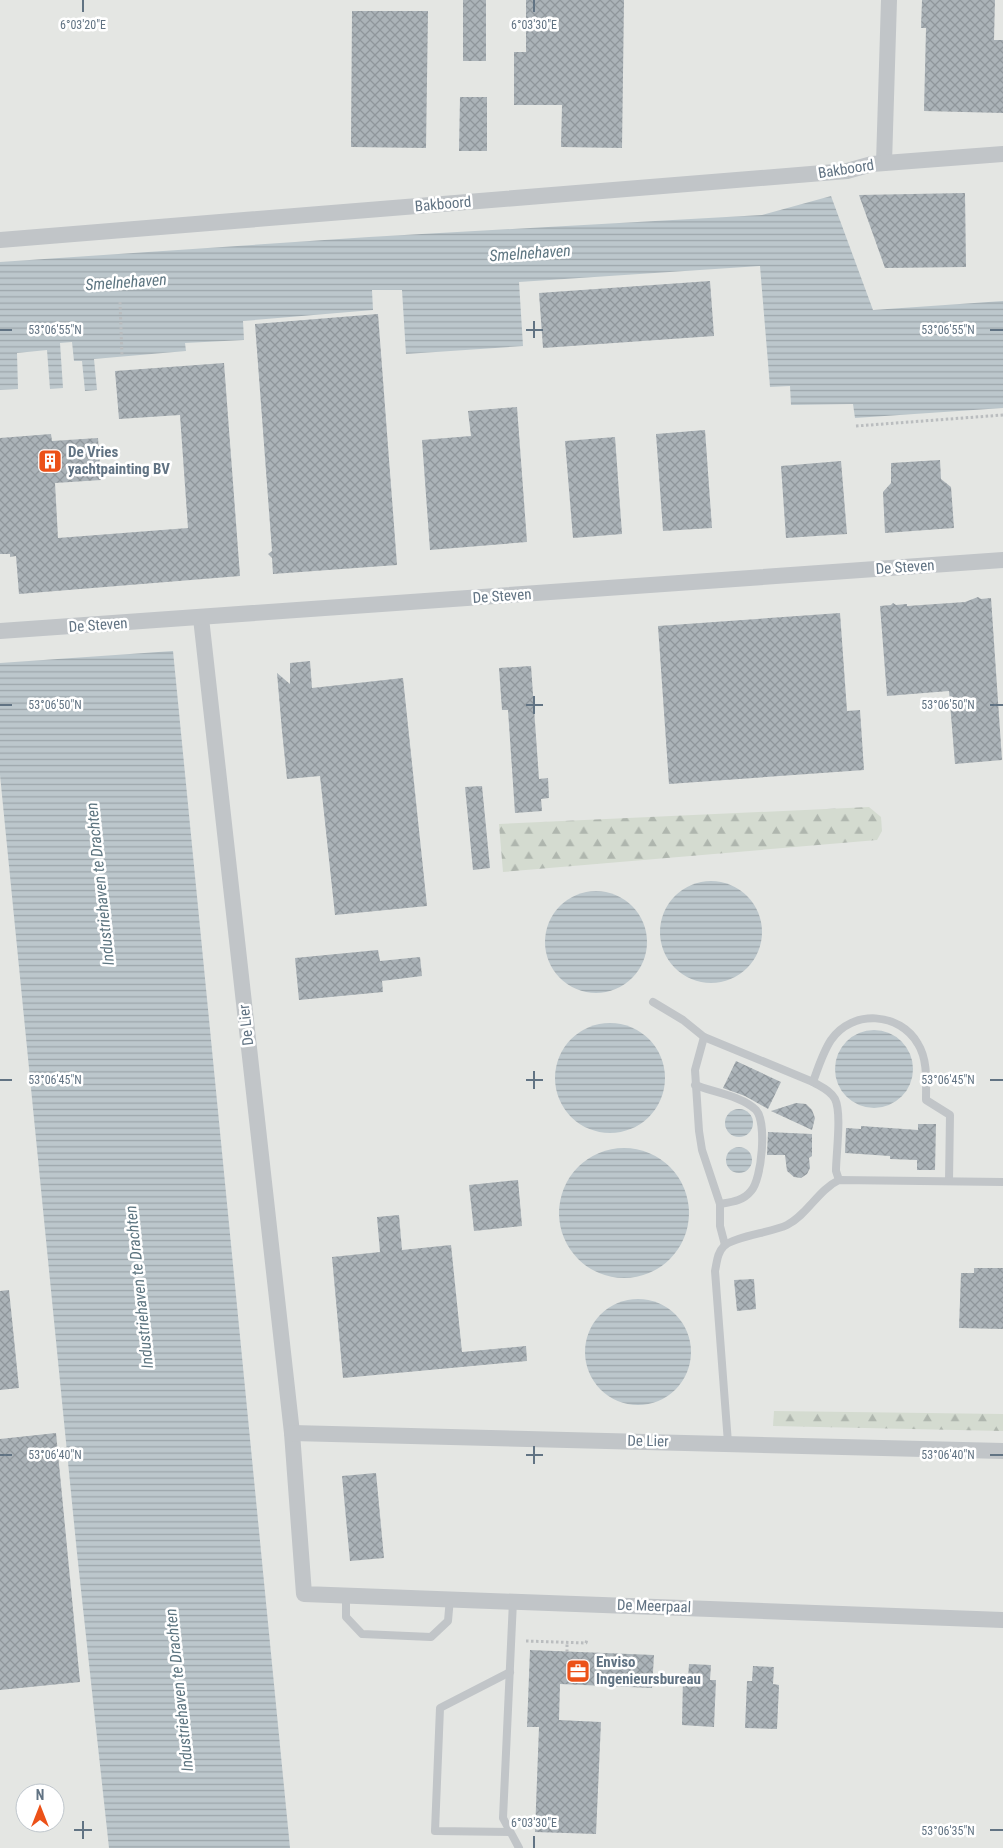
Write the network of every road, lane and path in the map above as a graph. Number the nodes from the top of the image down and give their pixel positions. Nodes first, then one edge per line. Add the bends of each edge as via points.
1 (889, 0) edge
2 (1003, 154) edge
3 (884, 163) junction
4 (0, 240) edge
5 (120, 302) dead end
6 (122, 356) dead end
7 (1003, 415) edge
8 (856, 426) dead end
9 (1003, 560) edge
10 (201, 618) junction
11 (0, 631) edge
12 (653, 1002) dead end
13 (704, 1037) junction
14 (813, 1082) junction
15 (695, 1085) junction
16 (840, 1180) junction
17 (949, 1181) junction
18 (1003, 1182) edge
19 (720, 1204) junction
20 (725, 1245) junction
21 (292, 1433) junction
22 (728, 1443) junction
23 (1003, 1451) edge
24 (304, 1594) joint
25 (346, 1595) junction
26 (450, 1598) junction
27 (513, 1601) junction
28 (1003, 1620) edge
29 (587, 1639) dead end
30 (526, 1641) dead end
31 (567, 1642) junction
32 (567, 1652) dead end
33 (510, 1672) junction
34 (510, 1832) junction
35 (519, 1848) edge

1 - 3 street, Bakboord
2 - 3 street, Bakboord
3 - 4 street, Bakboord via 837,172
5 - 6 path
7 - 8 path
9 - 10 street, De Steven
10 - 11 street, De Steven
10 - 21 street, De Lier
12 - 13 lane
13 - 14 lane
13 - 15 lane
14 - 16 lane via 827,1090 835,1100 836,1171
14 - 17 lane via 832,1039 851,1023 877,1018 901,1026 912,1034 924,1057 926,1100 950,1115
15 - 19 lane via 702,1150
15 - 19 lane via 745,1103 758,1112 761,1120 762,1151 756,1185 746,1197
16 - 17 lane
16 - 20 lane via 830,1184 798,1218 785,1226
17 - 18 lane
19 - 20 lane via 720,1226
20 - 22 lane via 717,1256 716,1271
21 - 22 street, De Lier
21 - 24 street, De Lier
22 - 23 street, De Lier
24 - 25 street, De Meerpaal
25 - 26 street, De Meerpaal
25 - 26 lane via 346,1617 362,1634 431,1637 448,1622
26 - 27 street, De Meerpaal
27 - 28 street, De Meerpaal
27 - 33 lane
29 - 31 path via 586,1643
30 - 31 path
31 - 32 path
33 - 34 lane via 503,1818
33 - 34 lane via 440,1708 435,1831
34 - 35 lane

